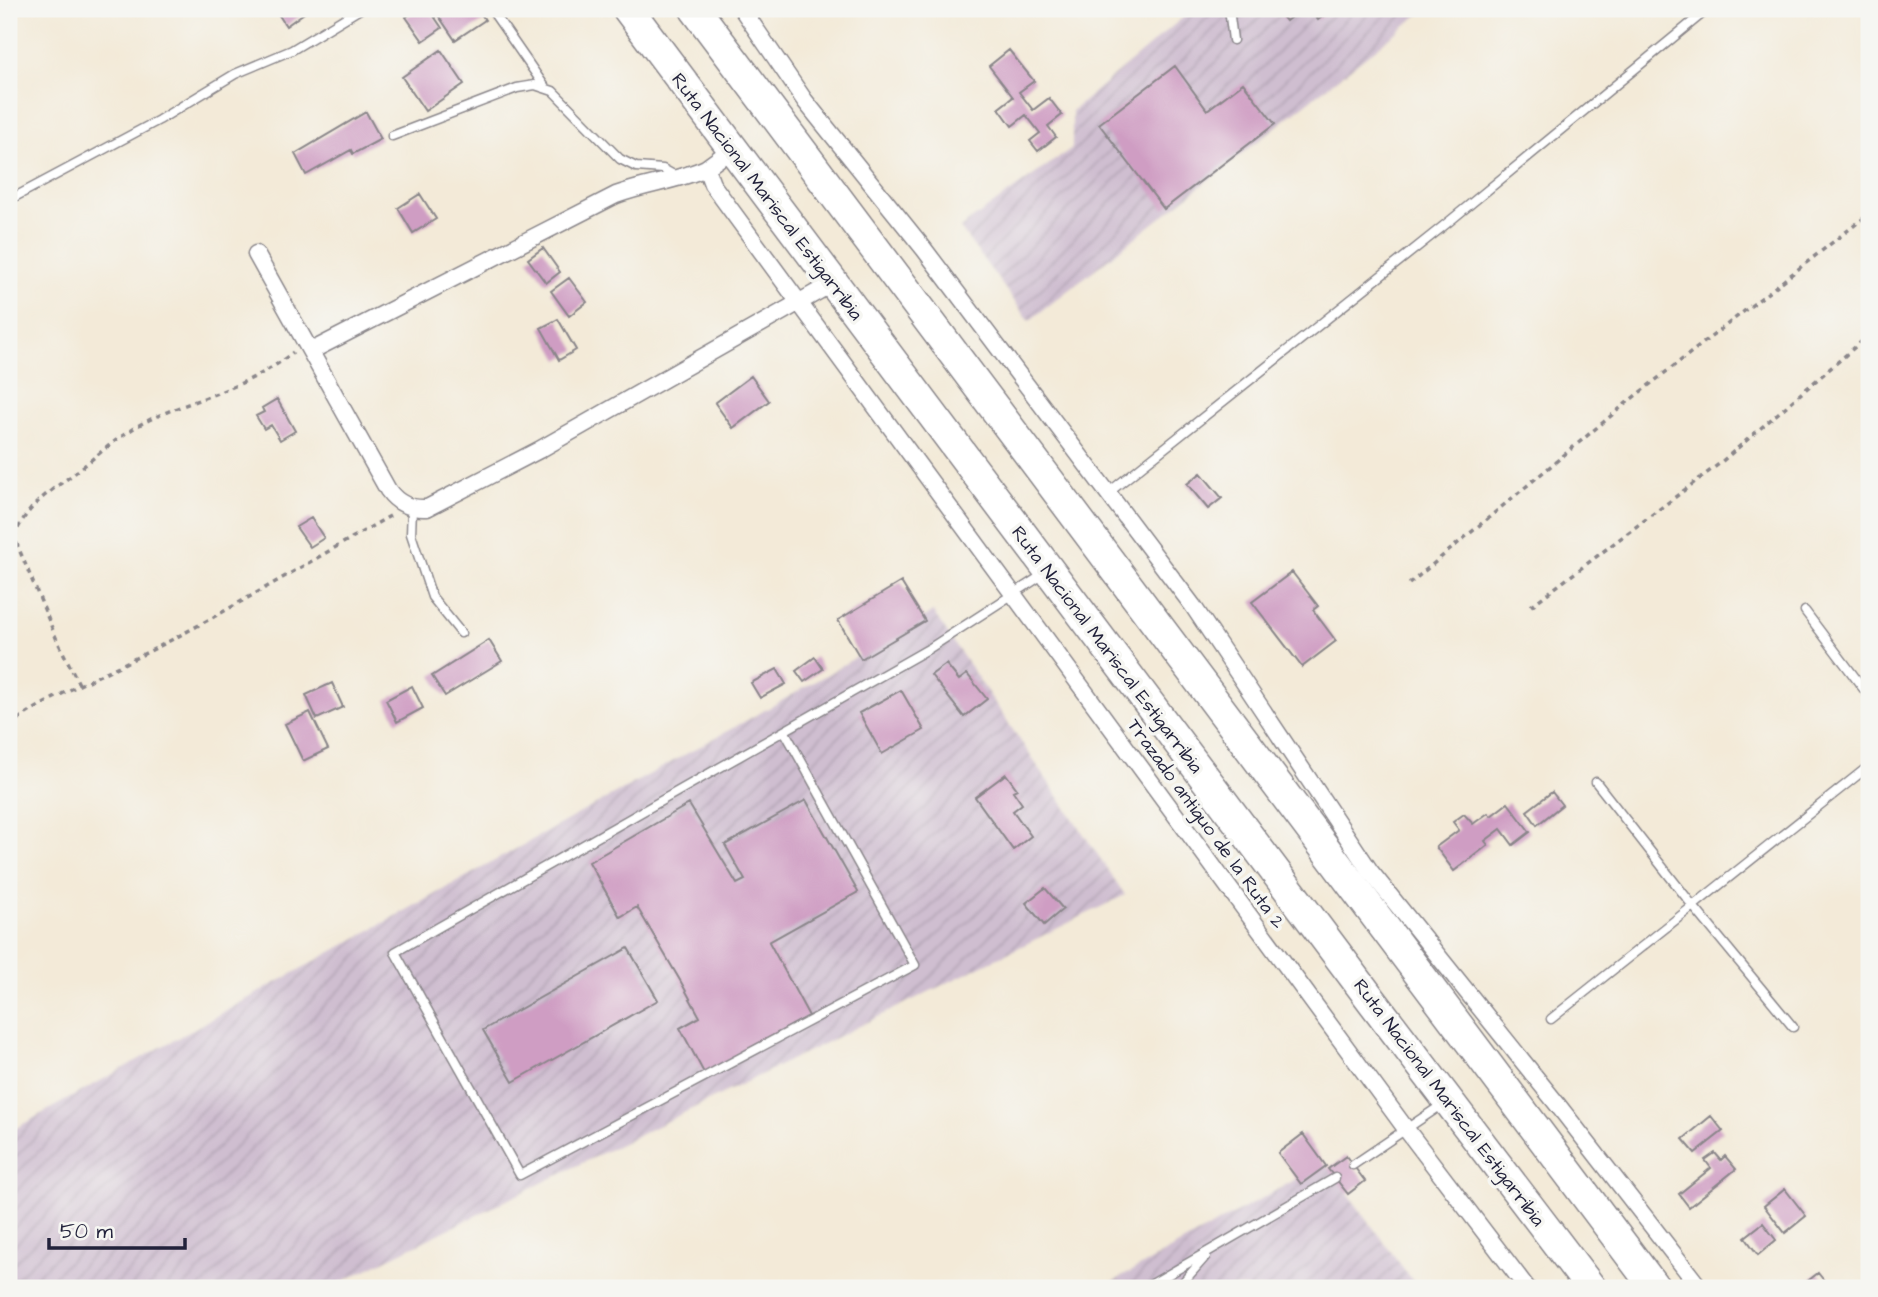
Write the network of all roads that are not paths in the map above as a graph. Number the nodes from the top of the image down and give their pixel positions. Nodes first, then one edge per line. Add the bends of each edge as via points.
1 (360, 9) edge
2 (491, 9) edge
3 (628, 9) edge
4 (695, 9) edge
5 (741, 9) edge
6 (1229, 9) edge
7 (1708, 9) edge
8 (1233, 40) dead end
9 (545, 87) junction
10 (392, 136) dead end
11 (732, 149) junction
12 (706, 168) junction
13 (675, 179) junction
14 (9, 200) edge
15 (256, 254) dead end
16 (833, 283) junction
17 (800, 301) junction
18 (308, 346) junction
19 (1108, 493) junction
20 (410, 507) junction
21 (1050, 571) junction
22 (1013, 594) junction
23 (1805, 611) dead end
24 (461, 633) dead end
25 (1869, 696) edge
26 (785, 732) junction
27 (1869, 766) edge
28 (1596, 782) dead end
29 (1693, 906) junction
30 (1551, 1020) dead end
31 (1793, 1027) dead end
32 (1448, 1101) junction
33 (1406, 1129) junction
34 (1353, 1166) dead end
35 (1335, 1178) dead end
36 (1212, 1250) junction
37 (1145, 1288) edge
38 (1178, 1288) edge
39 (1527, 1288) edge
40 (1591, 1288) edge
41 (1655, 1288) edge
42 (1700, 1288) edge

1 - 14 lane via 292,50 234,74
2 - 9 lane
3 - 11 highway, Ruta Nacional Mariscal Estigarribia
4 - 41 highway
5 - 19 street via 806,101 925,249
6 - 8 lane
7 - 19 lane
9 - 10 lane via 526,85
9 - 13 lane via 620,159 636,167 663,169
11 - 12 street
11 - 16 highway, Ruta Nacional Mariscal Estigarribia
12 - 13 street
12 - 17 street, Trazado antiguo de la Ruta 2 via 712,184
13 - 18 street via 616,195
15 - 18 street
16 - 17 street
16 - 21 highway, Ruta Nacional Mariscal Estigarribia
17 - 20 street via 539,450 427,508
17 - 22 street, Trazado antiguo de la Ruta 2
18 - 20 street via 388,490
19 - 42 street via 1193,606 1370,871
20 - 24 lane via 411,534 432,597
21 - 22 lane
21 - 32 highway, Ruta Nacional Mariscal Estigarribia
22 - 26 lane
22 - 33 street, Trazado antiguo de la Ruta 2
23 - 25 lane
26 - 26 lane via 915,965 520,1175 396,952
27 - 29 lane
28 - 29 lane
29 - 30 lane
29 - 31 lane
32 - 33 lane
32 - 40 highway, Ruta Nacional Mariscal Estigarribia
33 - 34 lane
33 - 39 street, Trazado antiguo de la Ruta 2
35 - 36 lane
36 - 37 lane
36 - 38 lane

